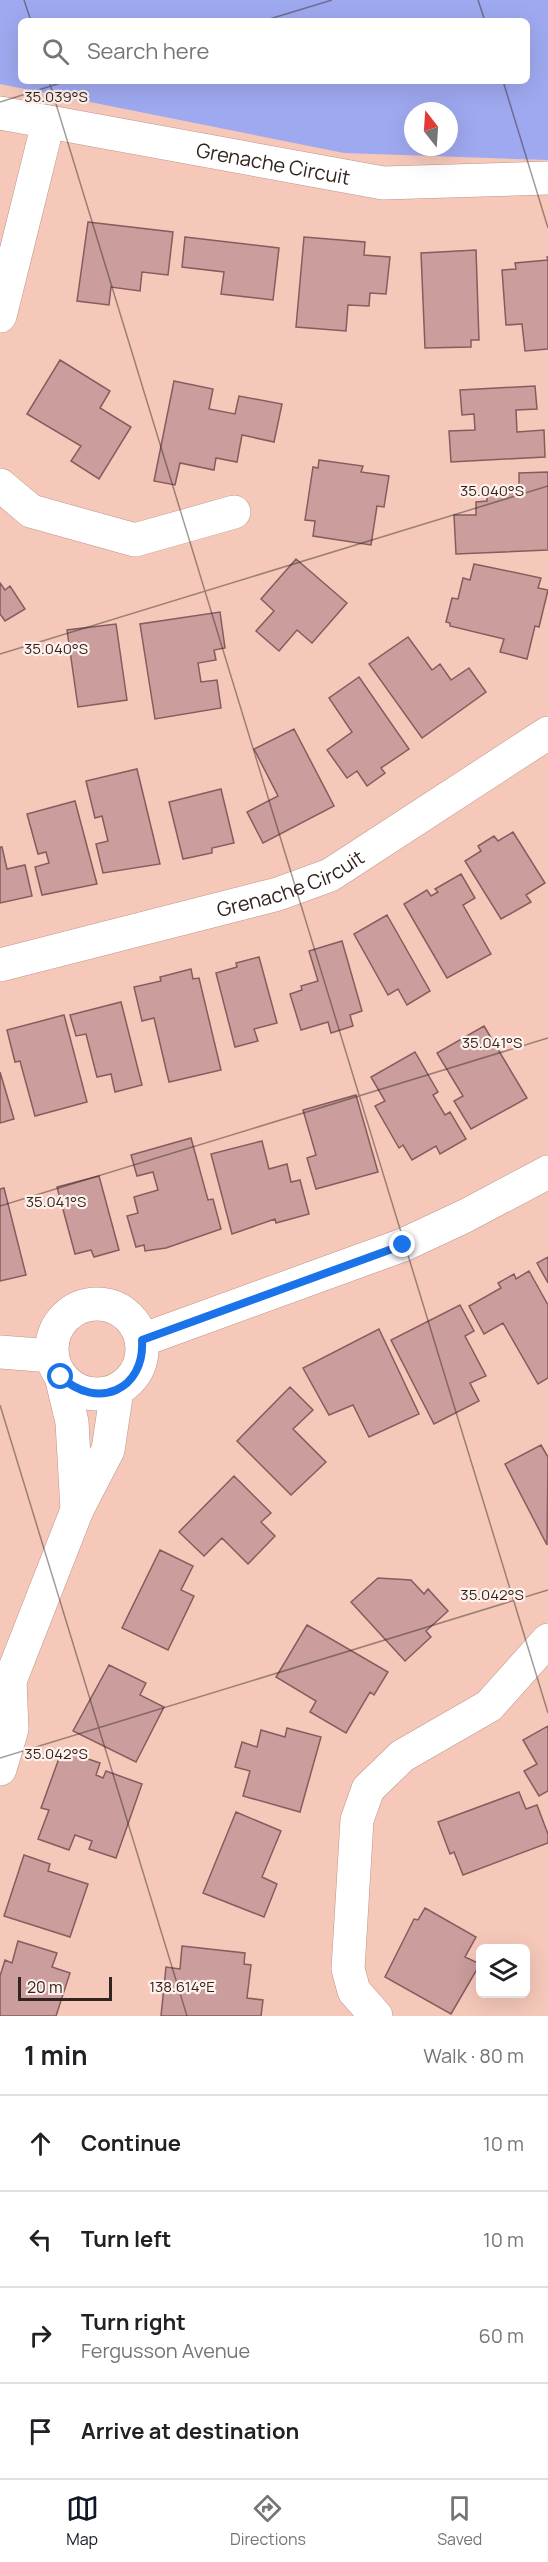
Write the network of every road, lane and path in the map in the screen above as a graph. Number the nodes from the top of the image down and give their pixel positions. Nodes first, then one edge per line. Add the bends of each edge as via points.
1 (0, 112) edge
2 (48, 123) junction
3 (548, 178) edge
4 (0, 316) edge
5 (0, 485) edge
6 (234, 512) dead end
7 (548, 733) edge
8 (0, 965) edge
9 (548, 1172) edge
10 (142, 1340) junction
11 (0, 1352) edge
12 (56, 1366) junction
13 (117, 1390) junction
14 (77, 1510) junction
15 (548, 1640) edge
16 (5, 1687) edge
17 (0, 1769) edge
18 (369, 2014) edge

1 - 2 street, Grenache Circuit
2 - 3 street, Grenache Circuit via 383,183
2 - 4 street
5 - 6 street via 31,511 135,540
7 - 8 street, Grenache Circuit via 330,875 278,894
9 - 10 street via 403,1245
10 - 12 street via 136,1325 112,1306 81,1307 63,1320 52,1340
10 - 13 street via 138,1369
11 - 12 street
12 - 13 street via 72,1387 87,1393
12 - 14 street via 72,1422
13 - 14 street via 108,1450
14 - 16 street
15 - 18 street via 489,1706 402,1756 368,1789 357,1820 348,1969 354,1991
16 - 17 street via 12,1729

